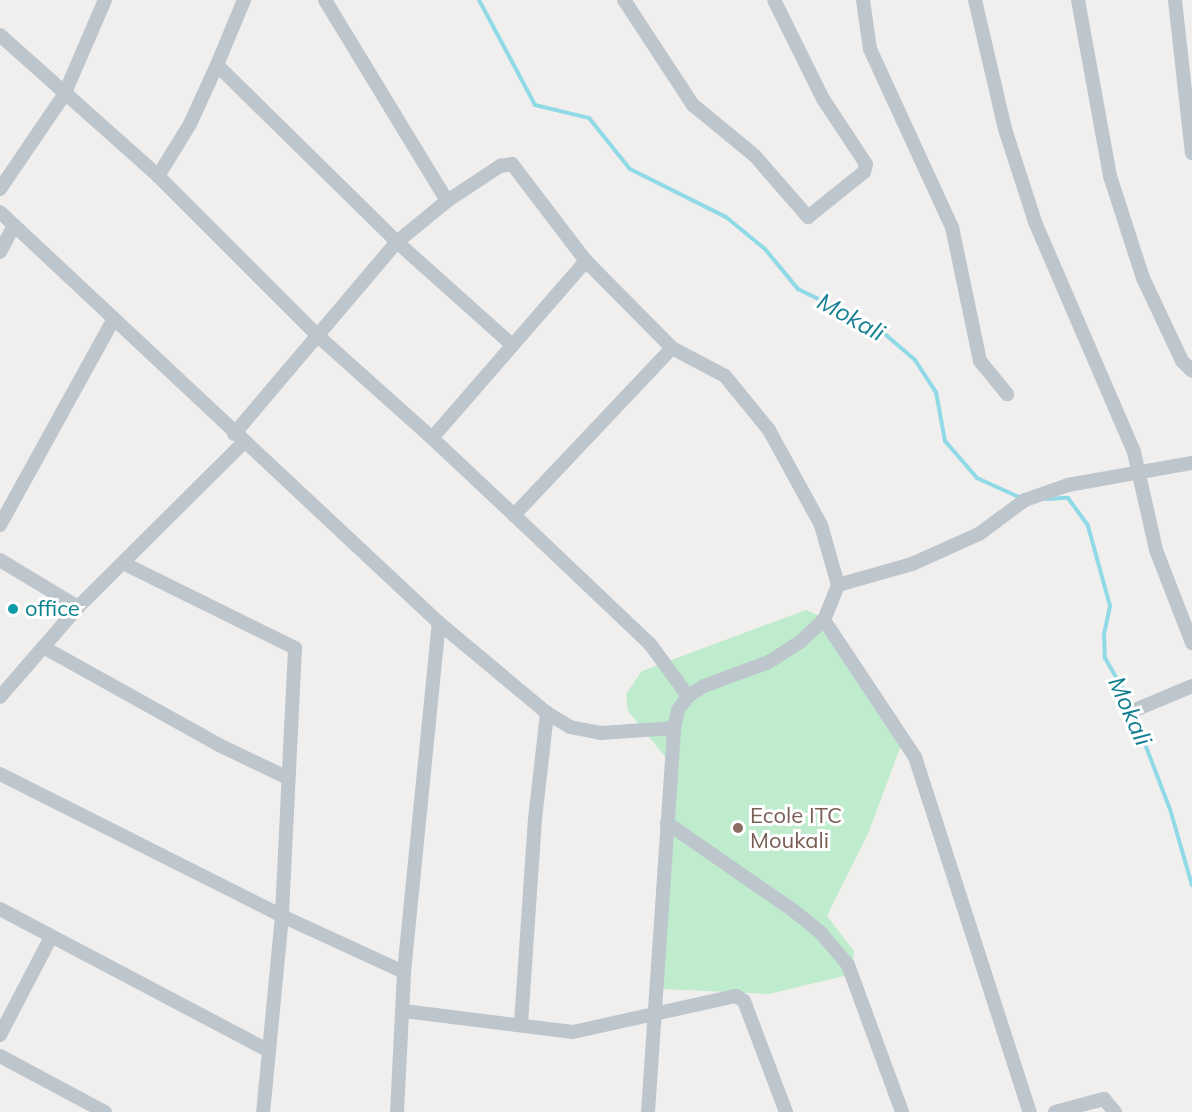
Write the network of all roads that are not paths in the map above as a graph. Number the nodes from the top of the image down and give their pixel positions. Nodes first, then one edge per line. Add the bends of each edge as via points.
1 (105, 0) edge
2 (244, 0) edge
3 (325, 0) edge
4 (624, 0) edge
5 (774, 0) edge
6 (863, 0) edge
7 (975, 0) edge
8 (1078, 0) edge
9 (1175, 0) edge
10 (0, 35) edge
11 (217, 65) junction
12 (64, 95) junction
13 (1192, 153) edge
14 (158, 176) junction
15 (0, 189) edge
16 (447, 201) junction
17 (0, 212) edge
18 (14, 226) junction
19 (397, 242) junction
20 (0, 252) edge
21 (586, 261) junction
22 (112, 320) junction
23 (318, 336) junction
24 (512, 345) junction
25 (672, 348) junction
26 (1192, 371) edge
27 (1007, 394) dead end
28 (432, 438) junction
29 (238, 439) junction
30 (1192, 463) edge
31 (1140, 472) junction
32 (514, 515) junction
33 (0, 525) edge
34 (0, 560) edge
35 (123, 563) junction
36 (838, 585) junction
37 (78, 607) junction
38 (824, 620) junction
39 (439, 623) junction
40 (1192, 643) edge
41 (45, 648) junction
42 (1192, 686) edge
43 (687, 696) junction
44 (0, 697) edge
45 (1135, 710) dead end
46 (547, 713) junction
47 (674, 728) junction
48 (0, 774) edge
49 (288, 778) junction
50 (667, 823) junction
51 (0, 909) edge
52 (282, 916) junction
53 (51, 937) junction
54 (404, 972) junction
55 (404, 1011) junction
56 (651, 1015) junction
57 (521, 1024) junction
58 (0, 1035) edge
59 (267, 1050) junction
60 (0, 1056) edge
61 (105, 1112) edge
62 (263, 1112) edge
63 (397, 1112) edge
64 (648, 1112) edge
65 (786, 1112) edge
66 (902, 1112) edge
67 (1030, 1112) edge
68 (1055, 1112) edge
69 (1115, 1112) edge

1 - 12 street
2 - 11 street
3 - 16 street
4 - 5 street via 693,105 755,156 808,216 864,172 866,164 823,99
6 - 27 street via 870,50 952,227 980,361
7 - 31 street via 1005,129 1035,222
8 - 26 street via 1110,176 1143,278 1182,361
9 - 13 street
10 - 12 street
11 - 14 street via 190,124
11 - 19 street
12 - 14 street
12 - 15 street
14 - 23 street
16 - 19 street
16 - 21 street via 500,166 512,164
17 - 18 street
18 - 20 street
18 - 22 street
19 - 23 street
19 - 24 street
21 - 24 street
21 - 25 street
22 - 29 street
22 - 33 street
23 - 28 street
23 - 29 street
24 - 28 street
25 - 32 street
25 - 36 street via 725,376 769,430 821,525
28 - 32 street
29 - 35 street
29 - 39 street
30 - 31 street
31 - 36 street via 1068,484 1025,500 972,538 912,564
31 - 40 street via 1156,550
32 - 43 street via 650,644
34 - 37 street
35 - 37 street
35 - 49 street via 295,648
36 - 38 street
37 - 41 street
38 - 43 street via 769,662
38 - 67 street via 915,757
39 - 46 street
39 - 54 street
41 - 44 street
41 - 49 street via 183,726
42 - 45 street
43 - 47 street via 678,710
46 - 47 street via 570,727 601,733
46 - 57 street via 535,819
47 - 50 street
48 - 52 street
49 - 52 street
50 - 56 street
50 - 66 street via 794,911 848,965
51 - 53 street
52 - 54 street
52 - 59 street
53 - 58 street
53 - 59 street
54 - 55 street
55 - 57 street
55 - 63 street
56 - 57 street via 573,1032
56 - 64 street
56 - 65 street via 740,997
59 - 62 street
60 - 61 street
68 - 69 street via 1104,1099

